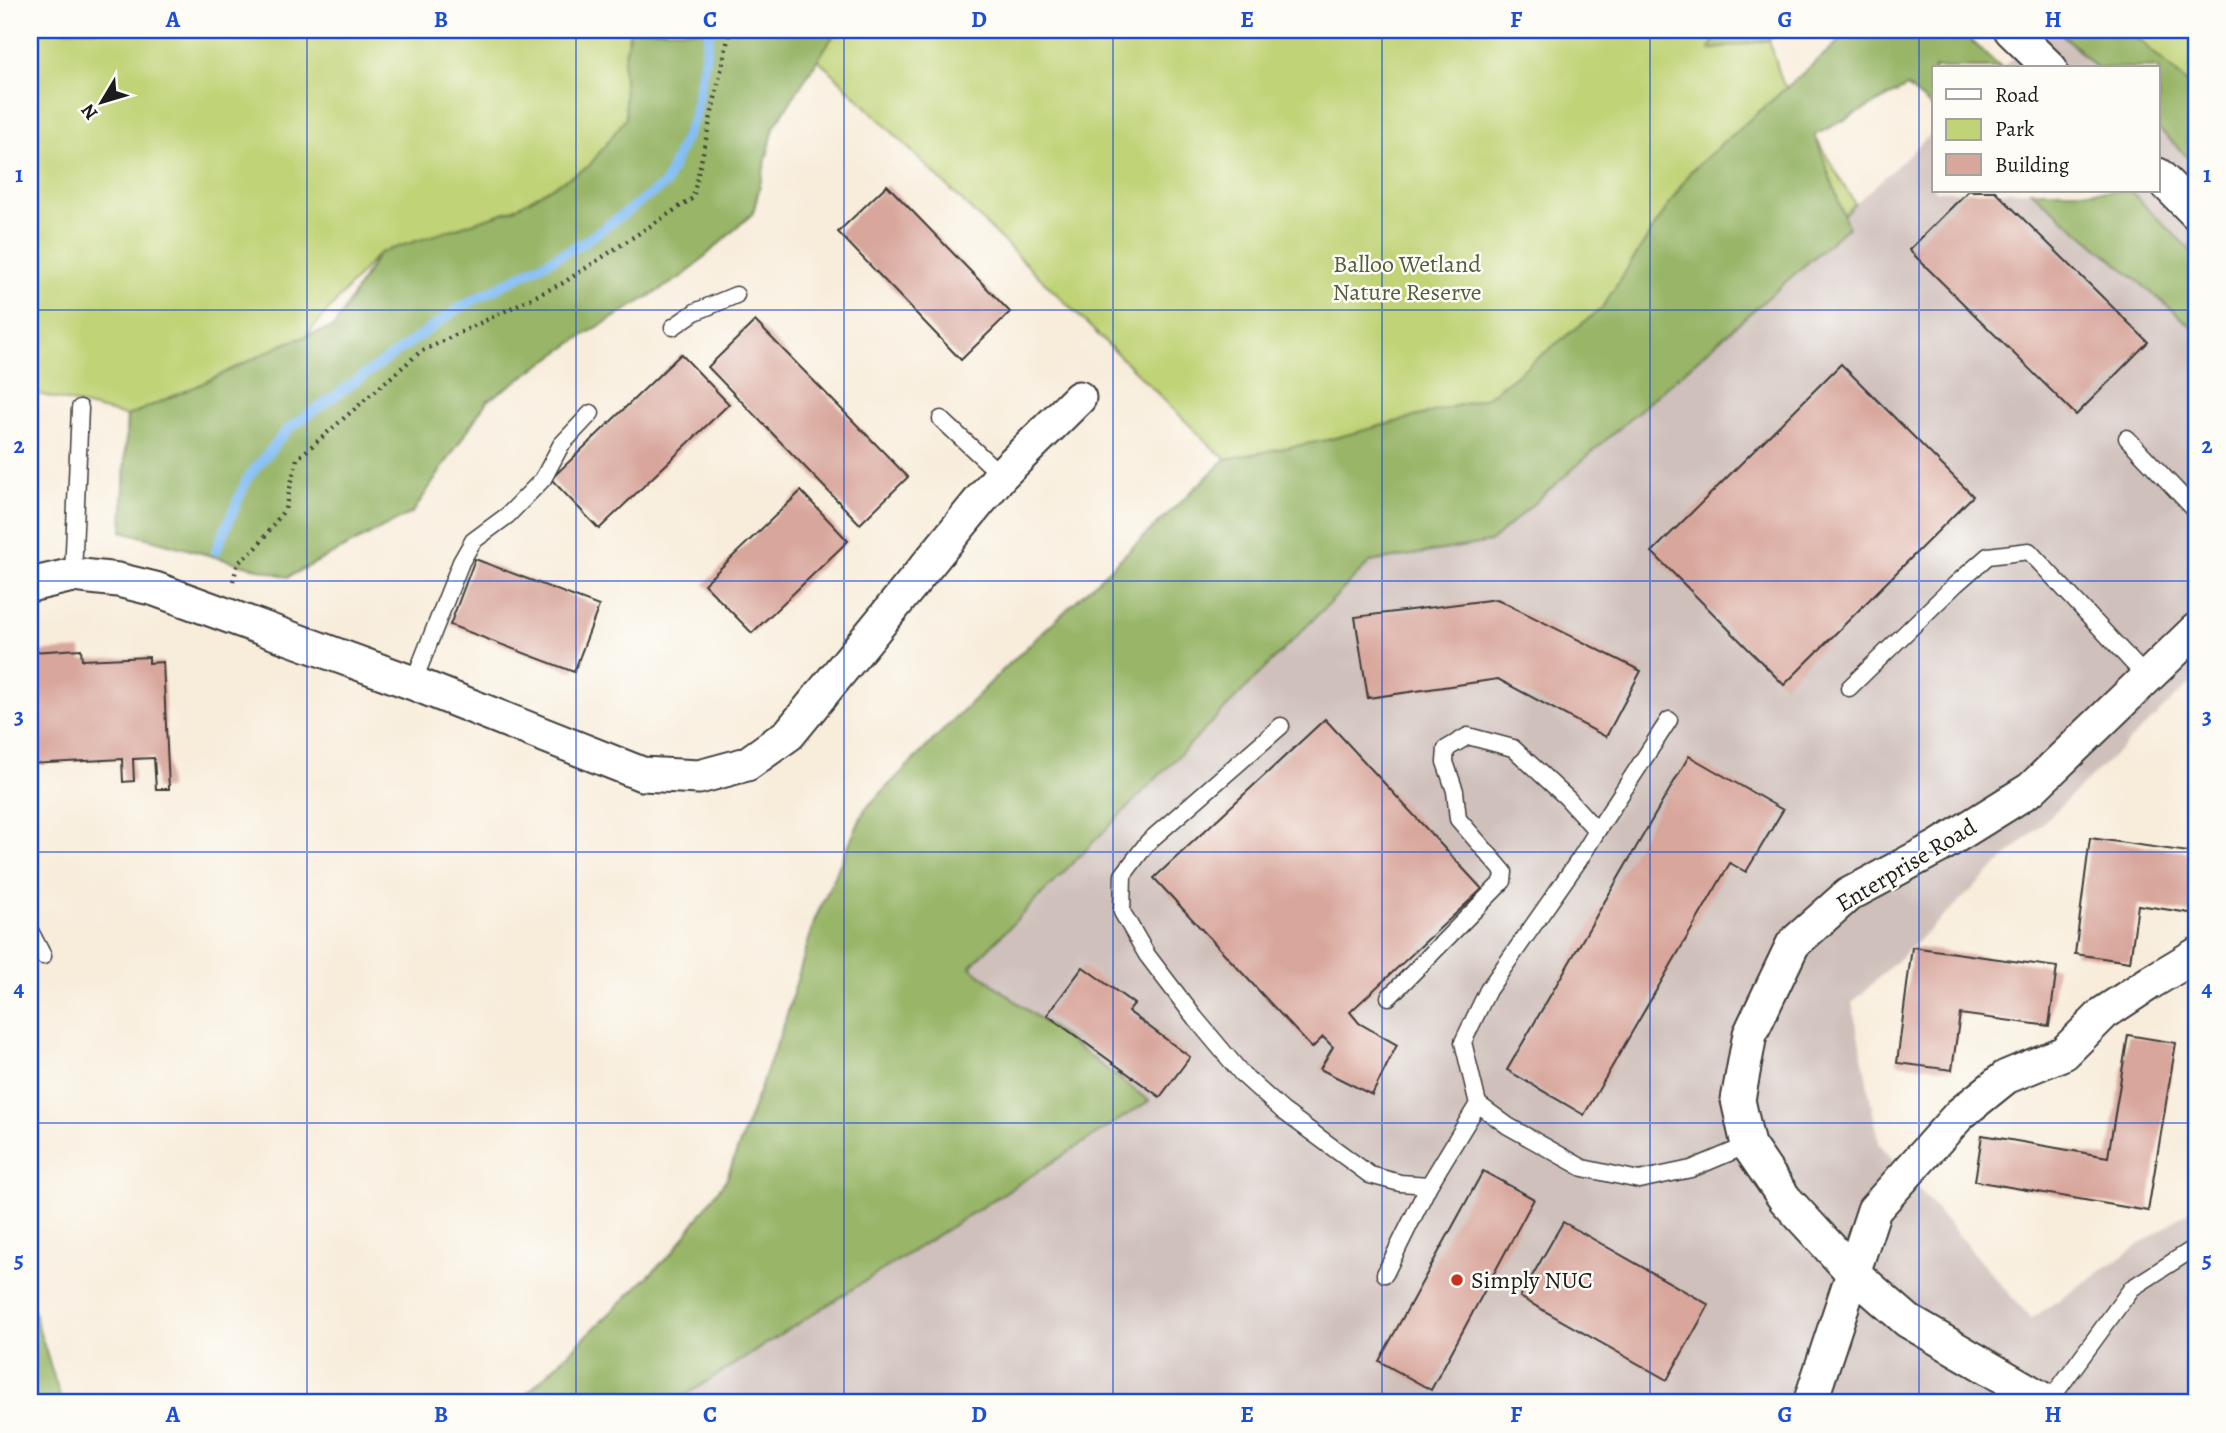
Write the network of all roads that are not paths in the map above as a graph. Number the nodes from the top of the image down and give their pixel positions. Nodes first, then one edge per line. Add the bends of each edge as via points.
1 (2011, 30) edge
2 (2048, 66) edge
3 (2160, 176) edge
4 (2196, 212) edge
5 (736, 295) dead end
6 (673, 327) dead end
7 (1079, 398) dead end
8 (80, 408) dead end
9 (591, 413) dead end
10 (941, 419) dead end
11 (2127, 438) dead end
12 (1001, 475) junction
13 (2196, 511) edge
14 (73, 575) junction
15 (30, 585) edge
16 (2196, 630) edge
17 (2147, 678) junction
18 (413, 683) junction
19 (1849, 688) dead end
20 (1669, 720) dead end
21 (1281, 726) dead end
22 (1597, 831) junction
23 (30, 931) edge
24 (2196, 955) edge
25 (43, 956) dead end
26 (1389, 997) dead end
27 (1478, 1104) junction
28 (1748, 1145) junction
29 (1429, 1185) junction
30 (2196, 1247) edge
31 (1853, 1273) junction
32 (1385, 1275) dead end
33 (1810, 1403) edge
34 (2048, 1403) edge

1 - 2 street
3 - 4 street
5 - 6 lane
7 - 12 street
8 - 14 lane
9 - 18 lane via 561,445 543,479 508,515 473,541 460,562
10 - 12 lane
11 - 13 lane
12 - 18 street via 789,734 747,764 699,777 642,774
14 - 15 street
14 - 18 street via 155,589
16 - 17 street, Enterprise Road
17 - 19 lane via 2029,551 1988,556
17 - 28 street, Enterprise Road via 2031,789 1848,895 1793,944 1750,1034 1738,1100
20 - 22 lane
21 - 29 lane via 1148,842 1123,875 1122,912 1147,955 1195,1018 1242,1074 1283,1111 1370,1175
22 - 26 lane via 1513,748 1468,736 1446,749 1458,819 1504,872 1503,881
22 - 27 lane via 1488,990 1463,1042
23 - 25 lane
24 - 31 street via 2104,1013 2064,1053 2006,1077 1960,1114 1874,1210
27 - 28 lane via 1583,1168 1639,1180 1691,1168
27 - 29 lane
28 - 31 street, Enterprise Road via 1784,1199
29 - 32 lane
30 - 34 lane via 2132,1288
31 - 33 street
31 - 34 street, Enterprise Road via 1908,1321

